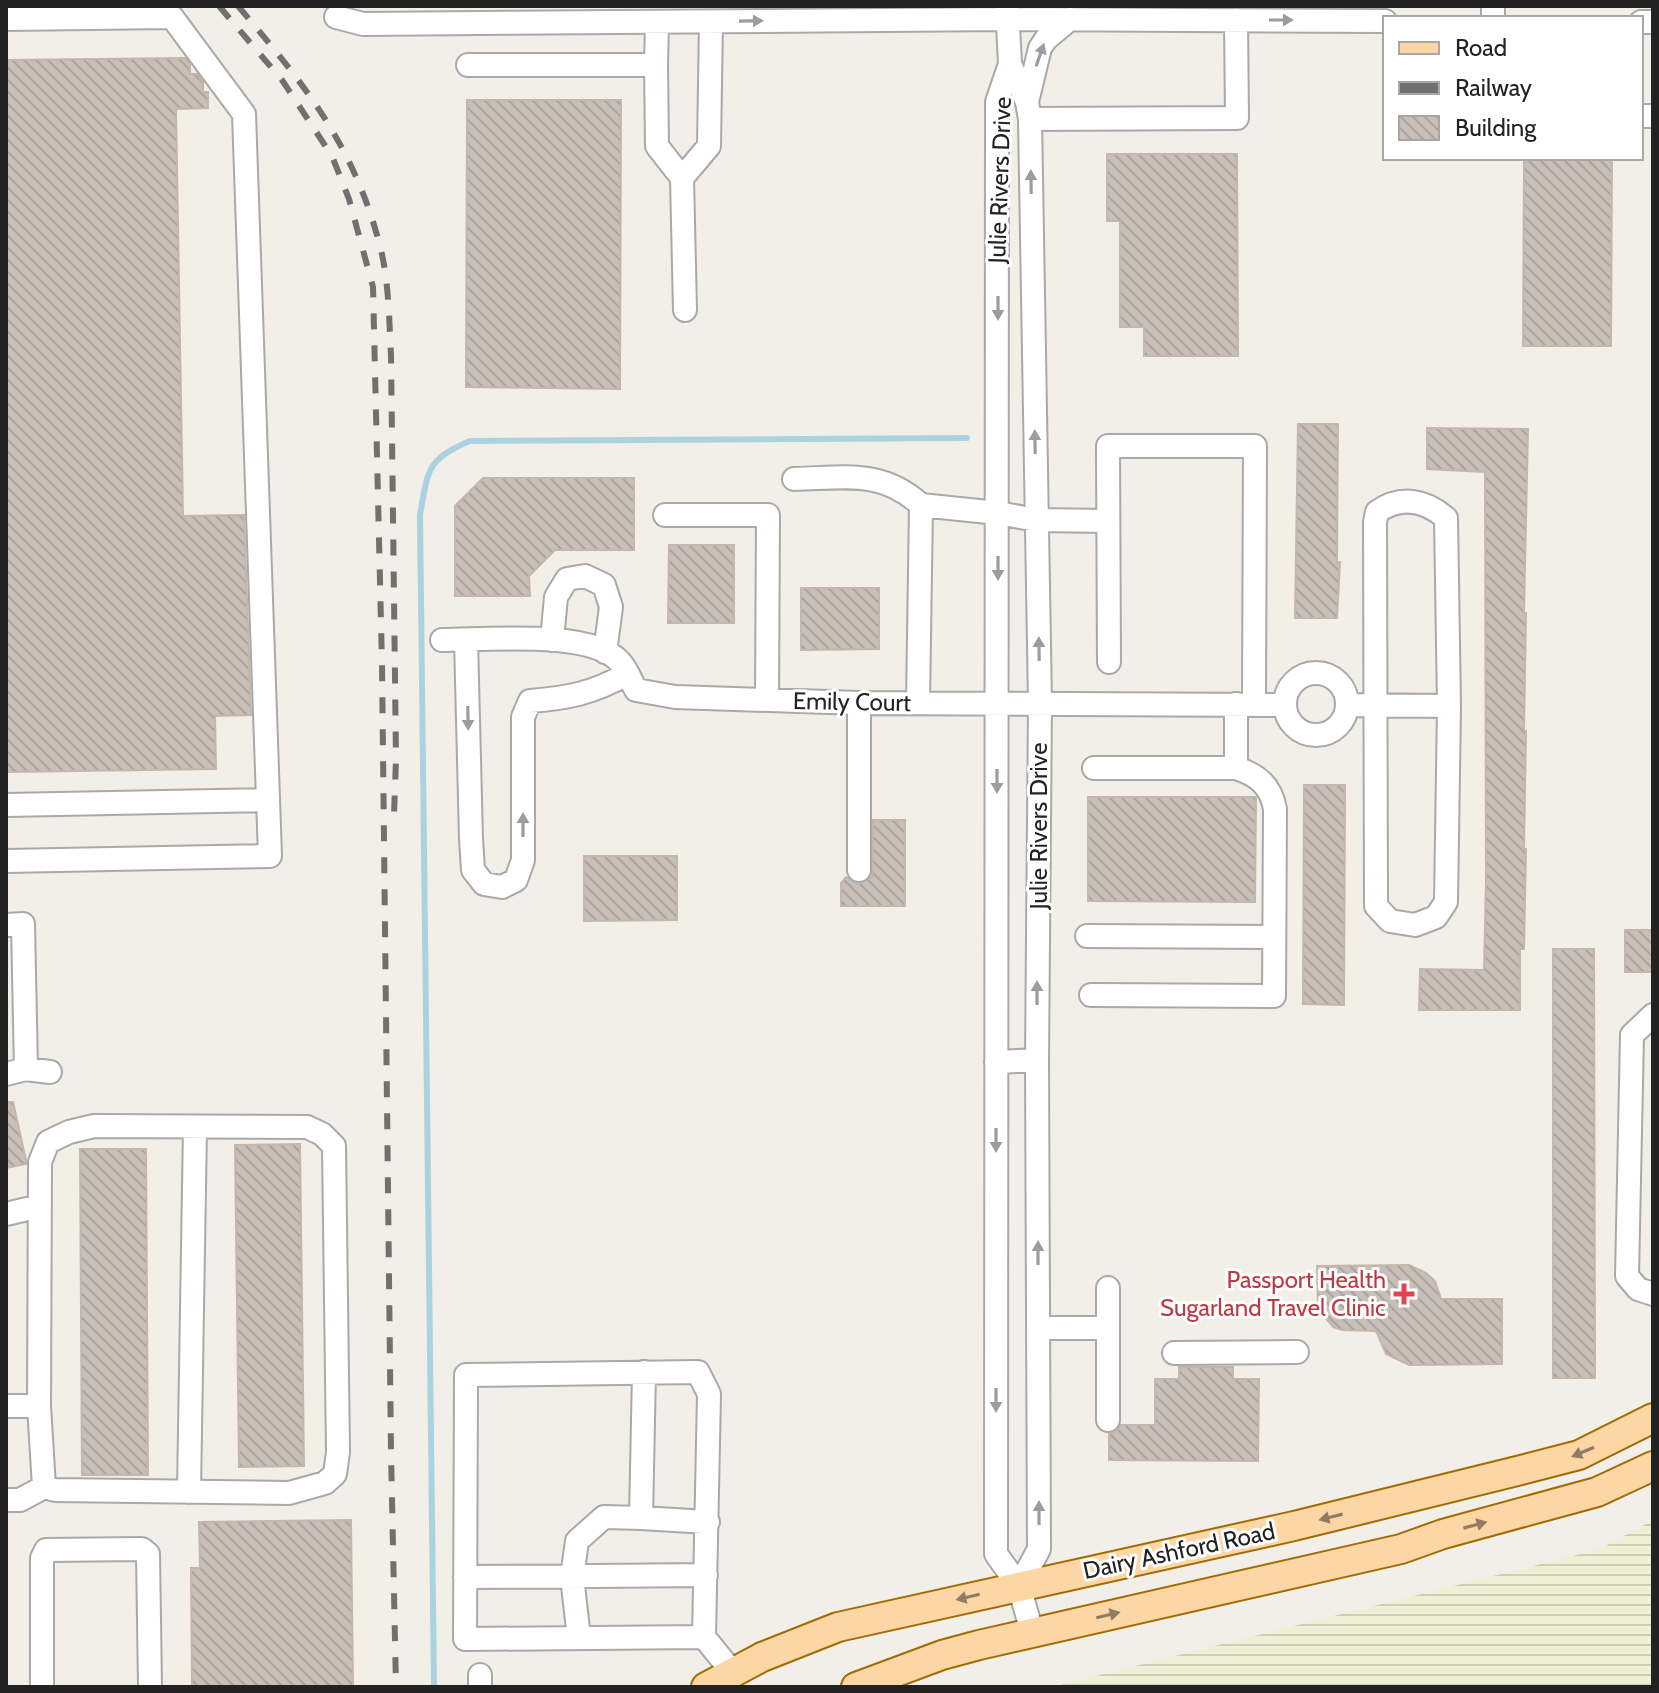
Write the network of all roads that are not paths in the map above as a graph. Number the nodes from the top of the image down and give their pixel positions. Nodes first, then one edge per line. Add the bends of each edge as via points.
1 (689, 6) edge
2 (168, 12) edge
3 (1007, 12) edge
4 (912, 13) edge
5 (336, 17) dead end
6 (666, 17) edge
7 (6, 19) edge
8 (1070, 19) junction
9 (1236, 20) junction
10 (1383, 21) edge
11 (711, 22) junction
12 (1010, 64) junction
13 (468, 65) dead end
14 (656, 65) junction
15 (1028, 111) junction
16 (682, 178) junction
17 (685, 310) dead end
18 (794, 479) dead end
19 (921, 505) junction
20 (998, 513) junction
21 (665, 515) dead end
22 (1036, 520) junction
23 (1108, 521) junction
24 (442, 640) dead end
25 (466, 640) junction
26 (552, 640) junction
27 (605, 652) junction
28 (1109, 662) dead end
29 (627, 674) junction
30 (767, 700) junction
31 (859, 703) junction
32 (918, 703) junction
33 (998, 703) junction
34 (1040, 703) junction
35 (1245, 704) junction
36 (1284, 705) junction
37 (1347, 705) junction
38 (1375, 705) junction
39 (1449, 706) junction
40 (1094, 768) dead end
41 (1236, 768) junction
42 (268, 800) junction
43 (6, 805) edge
44 (6, 861) edge
45 (859, 870) dead end
46 (6, 925) edge
47 (1087, 936) dead end
48 (1274, 937) junction
49 (1091, 995) dead end
50 (1653, 1015) edge
51 (1037, 1060) junction
52 (996, 1062) junction
53 (16, 1072) edge
54 (50, 1072) dead end
55 (195, 1127) junction
56 (40, 1206) junction
57 (6, 1214) edge
58 (1108, 1288) dead end
59 (1653, 1294) edge
60 (1038, 1328) junction
61 (1108, 1328) junction
62 (1297, 1352) dead end
63 (1174, 1353) dead end
64 (644, 1372) junction
65 (6, 1406) edge
66 (39, 1406) junction
67 (1653, 1418) edge
68 (1108, 1420) dead end
69 (1653, 1466) edge
70 (44, 1487) junction
71 (189, 1492) junction
72 (6, 1500) edge
73 (641, 1518) junction
74 (708, 1522) junction
75 (706, 1575) junction
76 (465, 1577) junction
77 (572, 1577) junction
78 (1019, 1586) junction
79 (1032, 1632) junction
80 (704, 1637) junction
81 (579, 1638) junction
82 (733, 1673) junction
83 (42, 1687) edge
84 (150, 1687) edge
85 (706, 1687) edge
86 (856, 1687) edge

1 - 6 street
2 - 7 street
2 - 42 street via 244,114
3 - 4 street
3 - 8 street
3 - 12 street, Julie Rivers Drive
11 -> 4 street
5 - 6 street via 363,24
6 - 11 street
6 - 14 street
8 - 9 street
15 -> 8 street via 1040,48
9 -> 10 street
9 - 15 street via 1237,118
11 - 16 street via 709,146
12 - 15 street, Julie Rivers Drive
12 -> 20 street, Julie Rivers Drive via 997,102
13 - 14 street
14 - 16 street via 657,146
22 -> 15 street, Julie Rivers Drive
16 - 17 street
18 - 19 street via 888,482
19 - 20 street
19 - 32 street
20 - 22 street
20 -> 33 street, Julie Rivers Drive
21 - 30 street via 768,515
22 - 23 street
34 -> 22 street, Julie Rivers Drive
23 - 28 street
23 - 35 street via 1108,446 1255,446
24 - 25 street, Emily Court
25 - 26 street, Emily Court
25 -> 29 street via 473,870 484,884 502,887 516,880 523,860 523,717 530,701 572,698
26 - 27 street, Emily Court
26 - 27 street via 556,597 567,579 585,576 604,585 611,607
27 - 29 street, Emily Court via 620,661
29 - 30 street, Emily Court via 636,690 675,697
30 - 31 street, Emily Court
31 - 32 street, Emily Court
31 - 45 street
32 - 33 street, Emily Court
33 - 34 street, Emily Court
33 -> 52 street, Julie Rivers Drive
34 - 35 street, Emily Court
51 -> 34 street, Julie Rivers Drive
35 - 36 street, Emily Court
35 - 41 street
36 - 37 street via 1292,725 1321,735 1339,725
36 - 37 street via 1297,679 1316,673 1334,679
37 - 38 street
38 - 39 street
38 - 39 street via 1375,522 1377,512 1389,503 1406,500 1446,518
38 - 39 street via 1376,906 1390,921 1415,925 1436,917 1446,902
40 - 41 street
41 - 48 street via 1253,773 1273,796
42 - 43 street
42 - 44 street via 270,856
46 - 53 street via 23,924
47 - 48 street
48 - 49 street via 1274,996
50 - 59 street via 1632,1035 1627,1276 1638,1289
51 - 52 street
60 -> 51 street, Julie Rivers Drive
52 -> 78 street, Julie Rivers Drive via 996,1554
53 - 54 street
55 - 56 street via 94,1126 48,1142 40,1162
55 - 71 street
55 - 71 street via 307,1127 334,1146 338,1452 335,1474 325,1483 289,1493
56 - 57 street
56 - 66 street
58 - 61 street
60 - 61 street
78 -> 60 street, Julie Rivers Drive via 1039,1549
61 - 68 street
62 - 63 street
64 - 73 street
64 - 74 street via 698,1372 709,1394
64 - 76 street via 466,1375
65 - 66 street
66 - 70 street
67 -> 78 main road, Dairy Ashford Road via 1579,1455 1294,1526
79 -> 69 main road, Dairy Ashford Road via 1401,1549 1597,1492
70 - 71 street
70 - 72 street via 20,1500
73 - 74 street
73 - 77 street via 604,1517 577,1541
74 - 75 street
75 - 77 street
75 - 80 street
76 - 77 street
76 - 81 street via 465,1639
77 - 81 street
78 - 79 street, Julie Rivers Drive
78 -> 82 main road, Dairy Ashford Road via 838,1627
79 - 86 main road, Dairy Ashford Road via 942,1655
80 - 81 street
80 - 82 street
82 - 85 main road, Dairy Ashford Road
83 - 84 street via 46,1550 142,1549 148,1554

